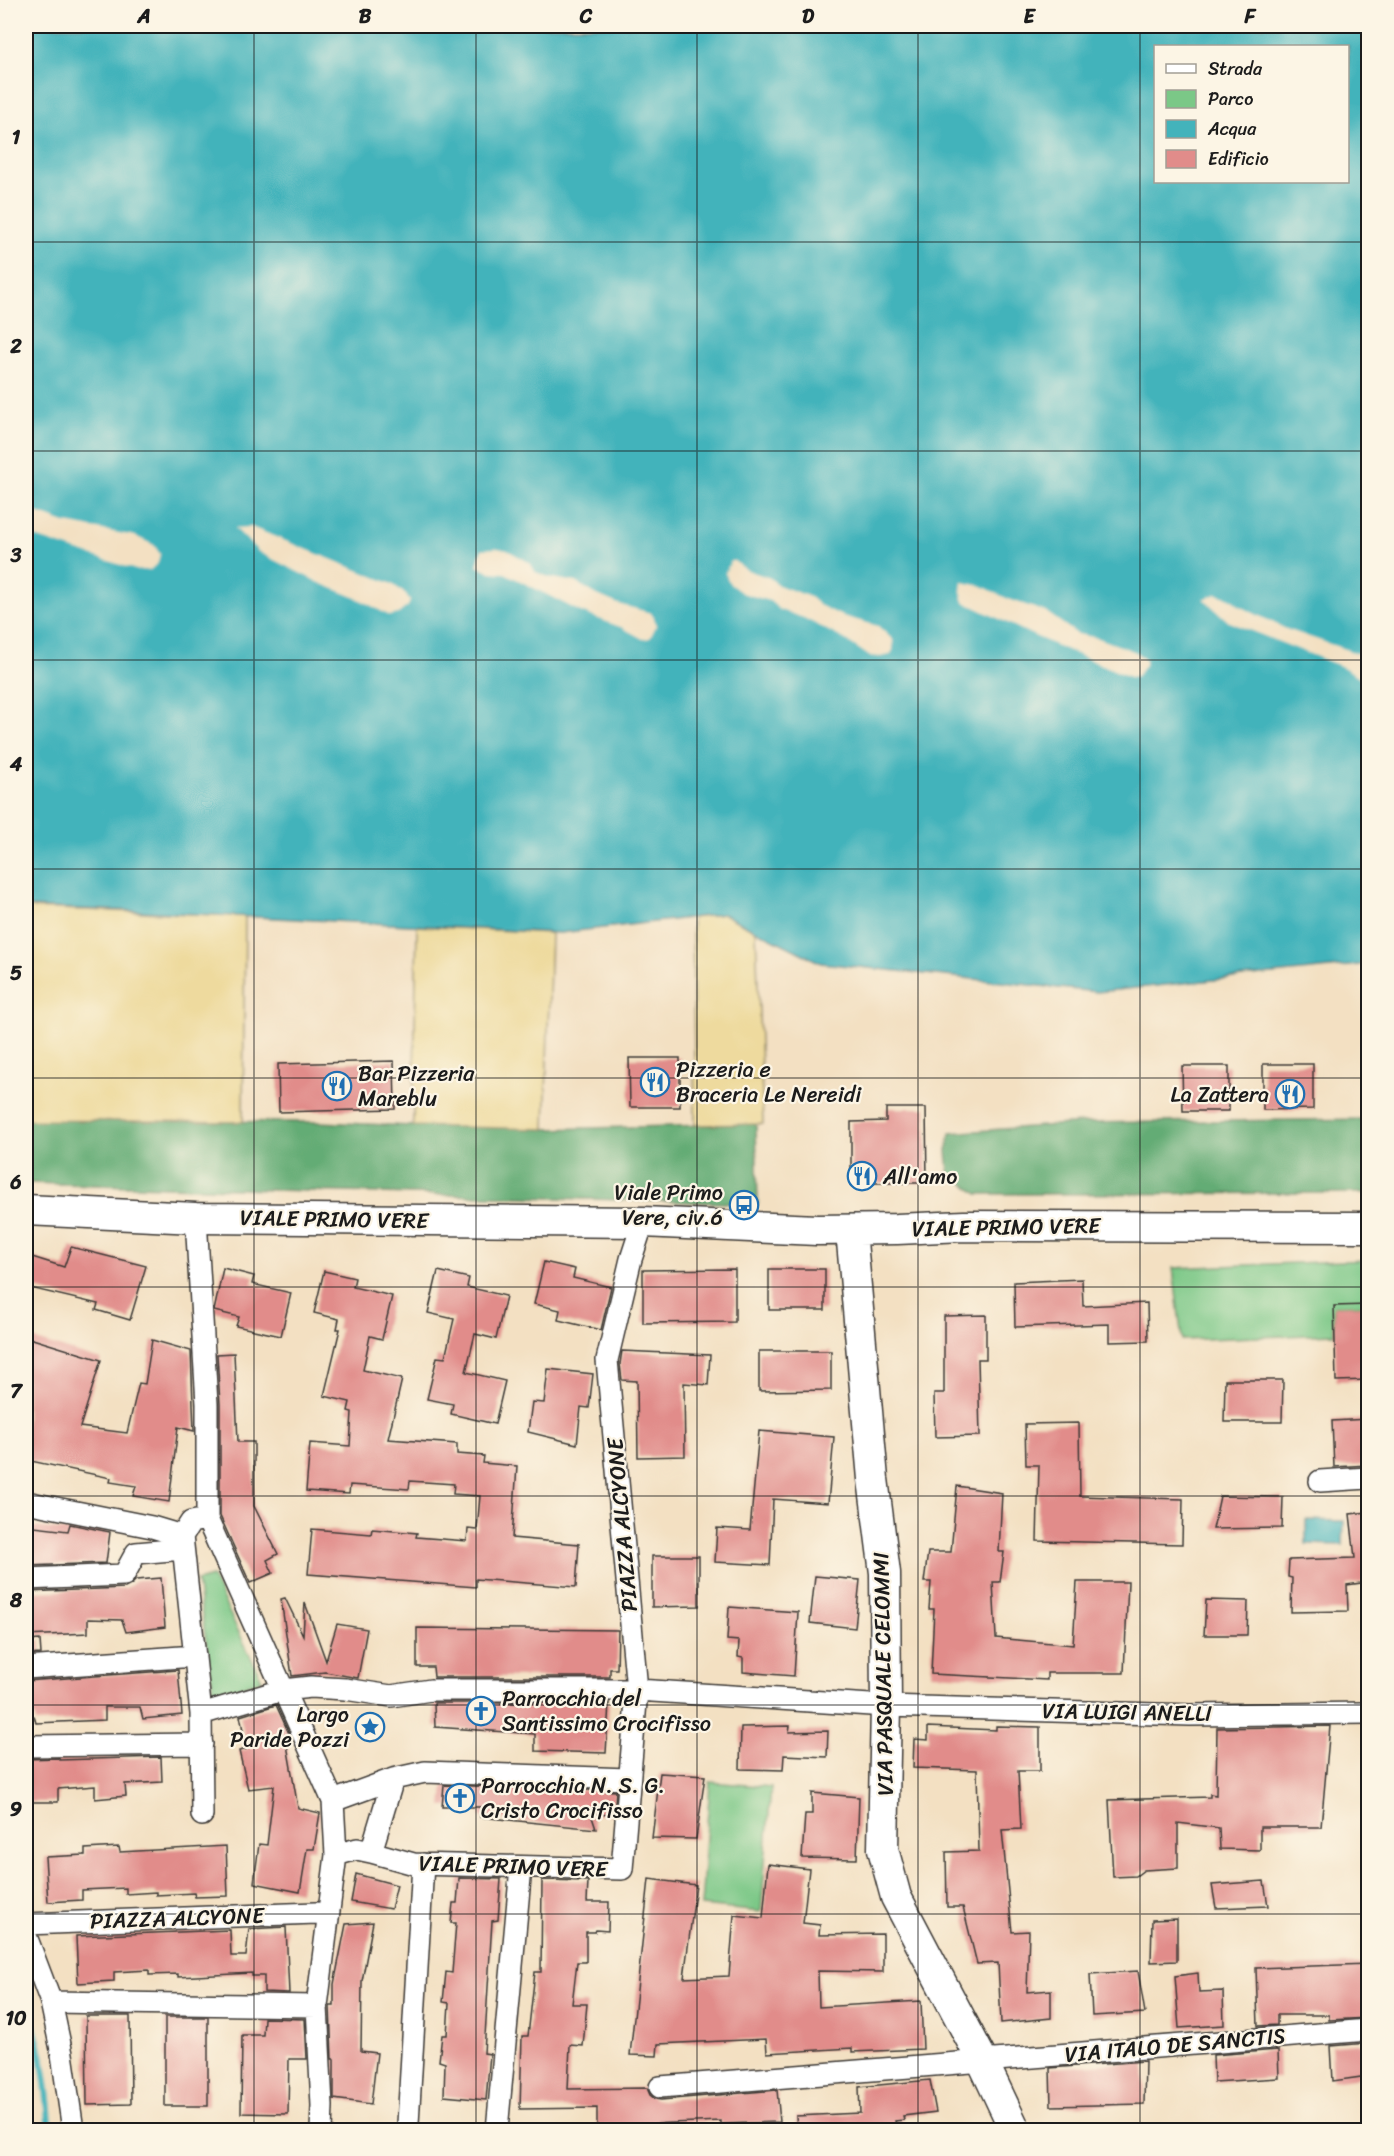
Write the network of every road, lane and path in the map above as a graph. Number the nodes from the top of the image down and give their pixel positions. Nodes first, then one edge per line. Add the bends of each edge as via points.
1 (26, 1210) edge
2 (196, 1218) junction
3 (643, 1222) junction
4 (1368, 1227) edge
5 (851, 1230) junction
6 (1368, 1478) edge
7 (1320, 1481) dead end
8 (26, 1502) edge
9 (207, 1519) junction
10 (182, 1543) junction
11 (26, 1579) edge
12 (195, 1656) junction
13 (26, 1668) edge
14 (284, 1690) junction
15 (637, 1690) junction
16 (886, 1706) junction
17 (1368, 1713) edge
18 (201, 1714) junction
19 (202, 1744) junction
20 (26, 1746) edge
21 (393, 1779) junction
22 (628, 1779) junction
23 (333, 1801) junction
24 (202, 1815) dead end
25 (371, 1852) junction
26 (336, 1855) junction
27 (423, 1864) junction
28 (521, 1867) junction
29 (328, 1914) junction
30 (26, 1924) edge
31 (26, 1936) edge
32 (51, 2002) junction
33 (317, 2006) junction
34 (1368, 2030) edge
35 (982, 2060) junction
36 (660, 2087) dead end
37 (408, 2124) dead end
38 (73, 2130) edge
39 (321, 2130) edge
40 (497, 2130) edge
41 (1015, 2130) edge

1 - 2 street, VIALE PRIMO VERE
2 - 3 street, VIALE PRIMO VERE
2 - 9 street via 207,1404
3 - 5 street, VIALE PRIMO VERE
3 - 15 street, PIAZZA ALCYONE via 607,1360
4 - 5 street, VIALE PRIMO VERE via 964,1226
5 - 16 street, VIA PASQUALE CELOMMI via 885,1573
6 - 7 street
8 - 10 street via 152,1527
9 - 10 street via 191,1522
9 - 14 street
10 - 11 street via 136,1553 124,1575
10 - 12 street
12 - 13 street
12 - 18 street
14 - 15 street via 311,1687 391,1696 431,1690
14 - 18 street
14 - 23 street
15 - 16 street
15 - 22 street, VIALE PRIMO VERE
16 - 17 street, VIA LUIGI ANELLI via 1190,1715
16 - 35 street, VIA PASQUALE CELOMMI via 883,1849 896,1897
18 - 19 street
19 - 20 street
19 - 24 street
21 - 22 street via 425,1772
21 - 23 street
21 - 25 street
22 - 28 street, VIALE PRIMO VERE via 622,1869
23 - 26 street
25 - 26 street via 357,1849
25 - 27 street, VIALE PRIMO VERE
26 - 29 street
27 - 28 street, VIALE PRIMO VERE
27 - 37 street
28 - 40 street
29 - 30 street, PIAZZA ALCYONE
29 - 33 street
31 - 32 street
32 - 33 street
32 - 38 street
33 - 39 street
34 - 35 street, VIA ITALO DE SANCTIS
35 - 36 street
35 - 41 street, VIA PASQUALE CELOMMI

